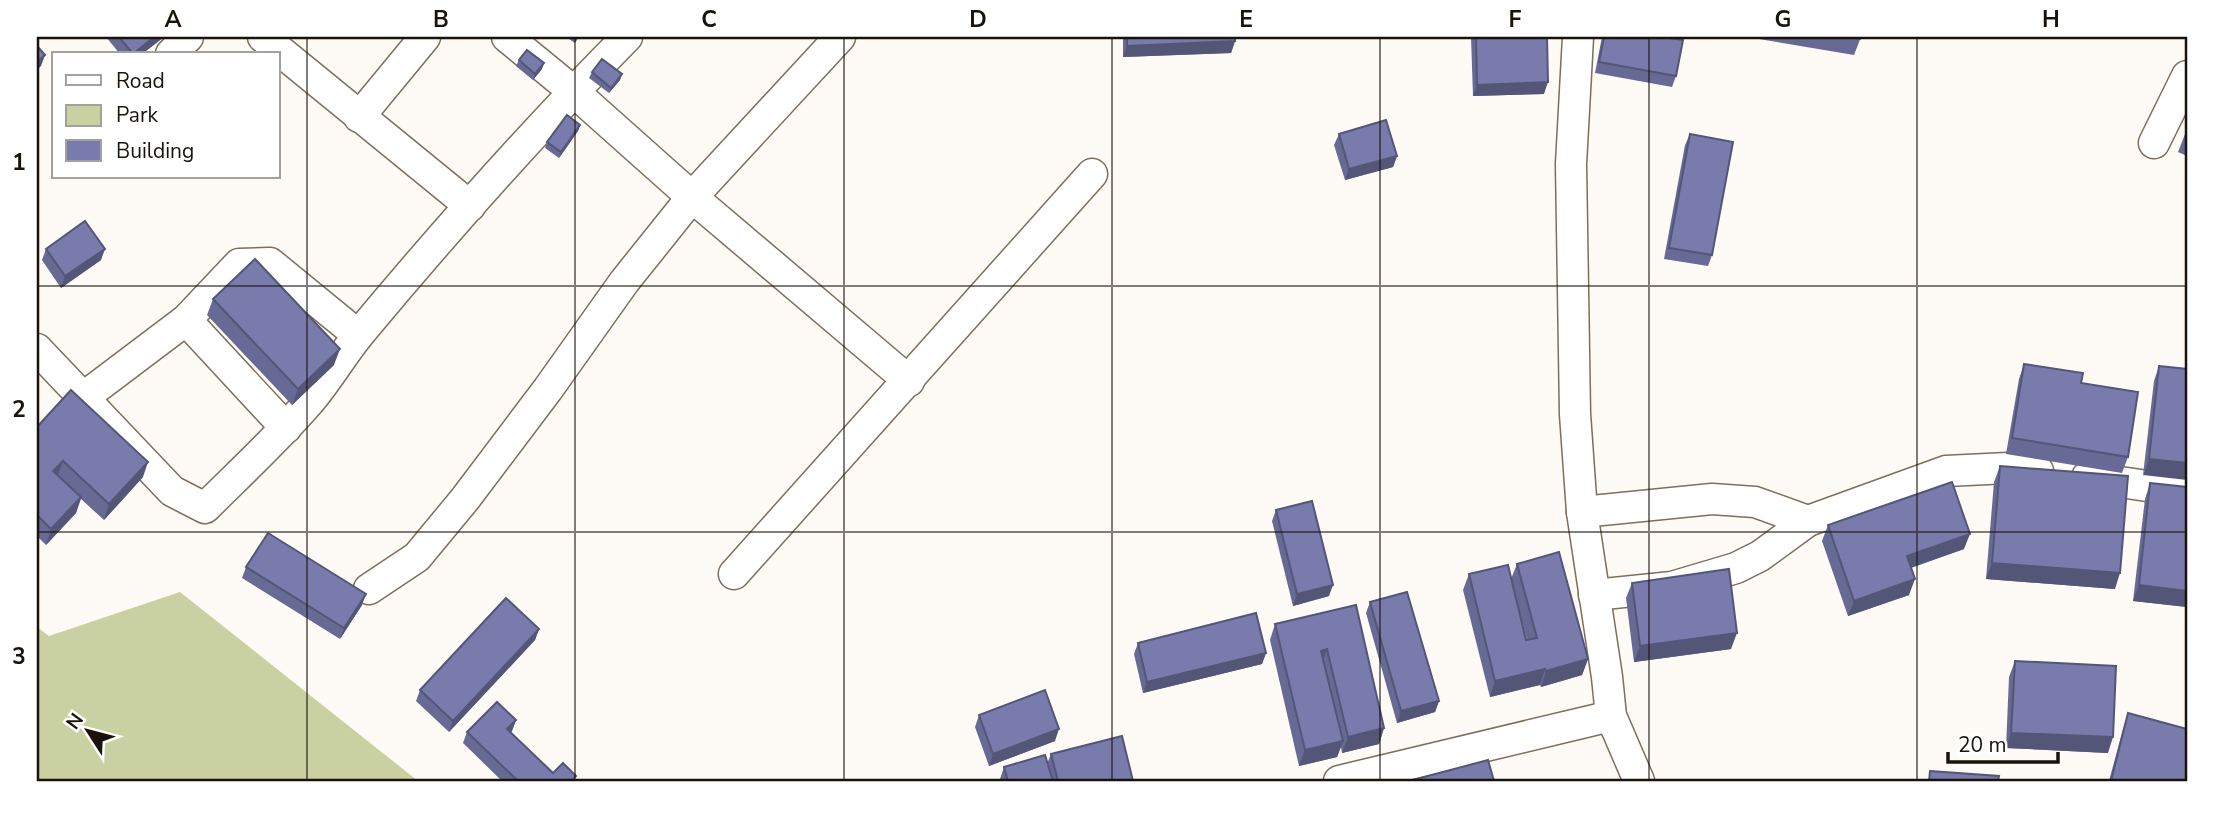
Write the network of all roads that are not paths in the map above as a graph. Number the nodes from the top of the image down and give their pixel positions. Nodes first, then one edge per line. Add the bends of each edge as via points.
1 (188, 37) edge
2 (263, 37) edge
3 (425, 37) edge
4 (508, 37) edge
5 (627, 37) edge
6 (840, 37) edge
7 (1578, 37) edge
8 (173, 52) edge
9 (2187, 76) edge
10 (573, 91) junction
11 (359, 117) junction
12 (2154, 143) dead end
13 (1092, 174) dead end
14 (692, 197) junction
15 (470, 206) junction
16 (186, 320) junction
17 (358, 335) junction
18 (37, 349) edge
19 (909, 381) junction
20 (84, 397) junction
21 (286, 428) junction
22 (2187, 492) edge
23 (1582, 512) junction
24 (1808, 521) junction
25 (734, 574) dead end
26 (369, 589) dead end
27 (1594, 595) junction
28 (1611, 716) junction
29 (1339, 781) edge
30 (1639, 781) edge

1 - 8 street
2 - 11 street
3 - 11 street
4 - 10 street
5 - 10 street
6 - 14 street
7 - 23 street via 1571,164 1575,414
9 - 12 street
10 - 14 street
10 - 15 street
11 - 15 street
13 - 19 street
14 - 19 street
14 - 26 street via 465,499 416,557
15 - 17 street
16 - 17 street via 239,264 270,263
16 - 20 street
16 - 21 street
17 - 21 street
18 - 20 street
19 - 25 street
20 - 21 street via 173,491 205,508
22 - 24 street via 2008,468 1946,471
23 - 24 street via 1713,499 1755,502
23 - 27 street
24 - 27 street via 1736,568 1672,587
27 - 28 street
28 - 29 street
28 - 30 street

